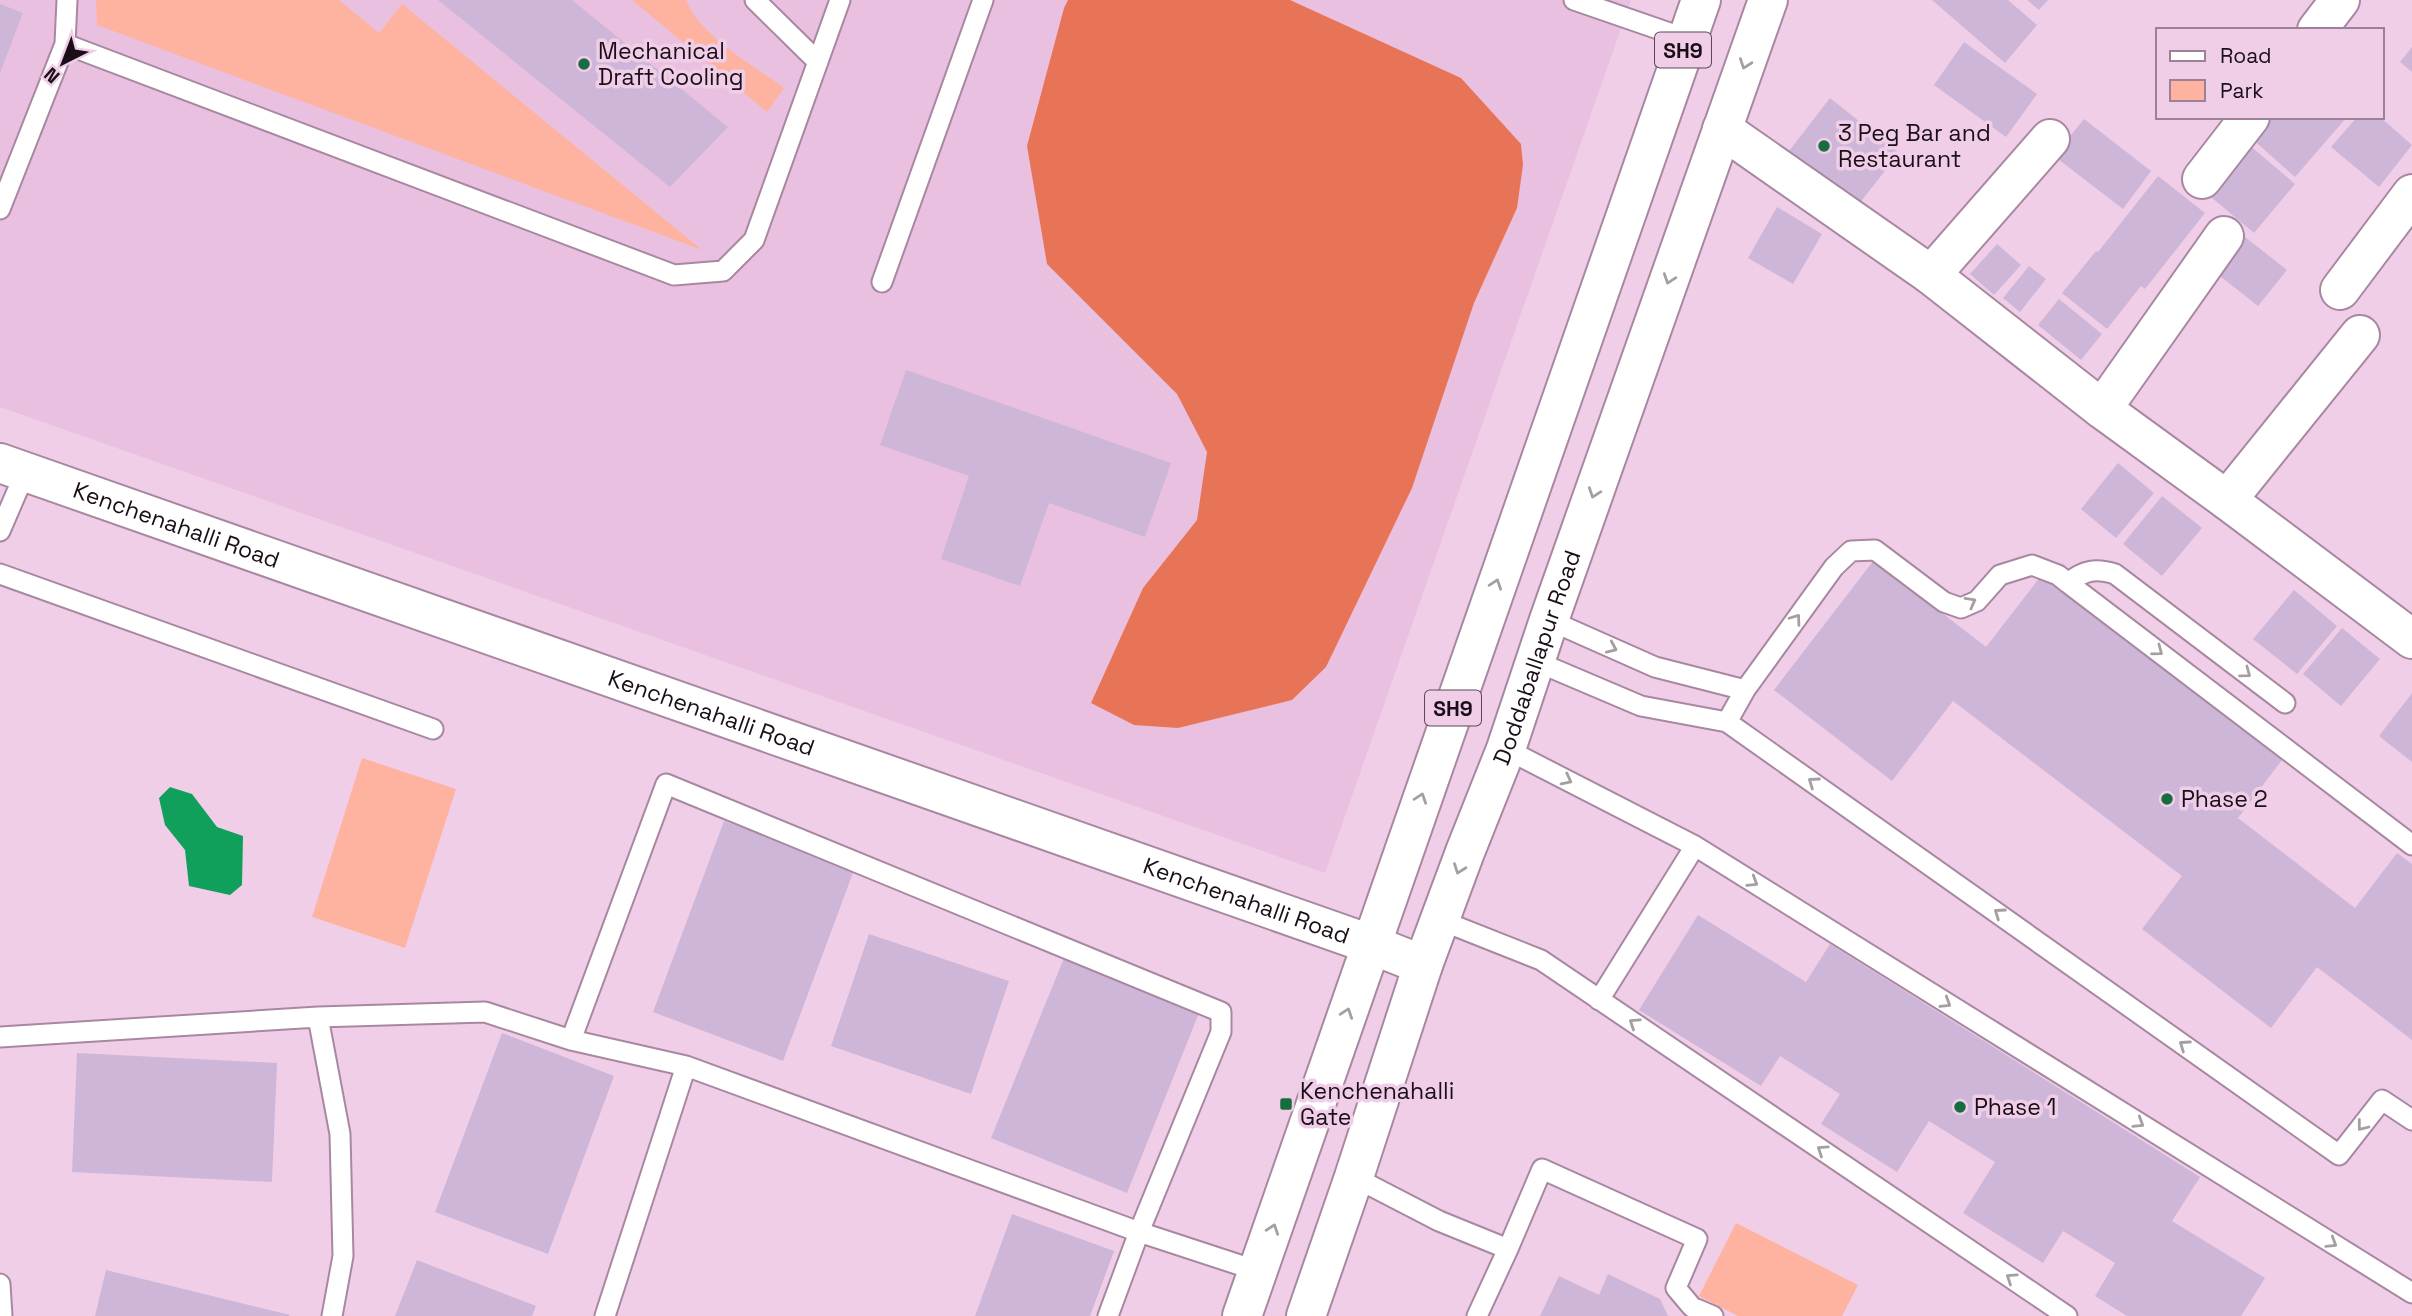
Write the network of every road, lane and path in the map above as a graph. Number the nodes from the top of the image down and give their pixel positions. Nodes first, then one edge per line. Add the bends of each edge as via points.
1 (67, 0) edge
2 (755, 0) edge
3 (840, 0) edge
4 (984, 0) edge
5 (1574, 0) edge
6 (1701, 0) edge
7 (1768, 0) edge
8 (2340, 0) edge
9 (2319, 28) edge
10 (1687, 38) junction
11 (65, 44) junction
12 (818, 62) junction
13 (2248, 119) edge
14 (1722, 129) junction
15 (2050, 139) dead end
16 (2202, 179) dead end
17 (2412, 194) edge
18 (0, 209) edge
19 (2224, 236) dead end
20 (1931, 275) junction
21 (882, 282) dead end
22 (2340, 290) dead end
23 (2360, 335) dead end
24 (2102, 409) junction
25 (13, 468) edge
26 (2227, 500) junction
27 (0, 531) edge
28 (0, 574) edge
29 (2068, 583) junction
30 (1549, 620) junction
31 (2412, 639) edge
32 (1535, 661) junction
33 (1745, 690) junction
34 (2285, 703) dead end
35 (1727, 722) junction
36 (433, 729) dead end
37 (1506, 749) junction
38 (2412, 845) edge
39 (1695, 846) junction
40 (1440, 920) junction
41 (1370, 944) junction
42 (1423, 965) junction
43 (1599, 1000) junction
44 (318, 1017) junction
45 (0, 1037) edge
46 (571, 1040) junction
47 (686, 1066) junction
48 (2412, 1120) edge
49 (1354, 1177) junction
50 (1139, 1232) junction
51 (1508, 1249) junction
52 (1258, 1271) junction
53 (0, 1284) edge
54 (2412, 1293) edge
55 (2, 1316) edge
56 (332, 1316) edge
57 (605, 1316) edge
58 (1108, 1316) edge
59 (1242, 1316) edge
60 (1306, 1316) edge
61 (1477, 1316) edge
62 (1713, 1316) edge
63 (2067, 1316) edge

1 - 11 lane
2 - 12 lane
3 - 12 lane
4 - 21 lane
5 - 10 lane
6 - 10 street, SH9
7 -> 14 street, Doddaballapur Road / SH9
8 - 9 street
41 -> 10 street, SH9
11 - 12 lane via 674,275 723,271 754,240
11 - 18 lane
13 - 16 street
14 - 20 street
14 -> 30 street, Doddaballapur Road / SH9
15 - 20 street
17 - 22 street
19 - 24 street
20 - 24 street
23 - 26 street
24 - 26 street
25 - 27 lane
25 - 41 street, Kenchenahalli Road
26 - 31 street
28 - 36 lane
33 -> 29 lane via 1834,567 1851,551 1875,550 1944,602 1961,608 1977,601 2000,575 2032,565
29 -> 34 lane via 2092,570 2115,574
29 -> 38 lane
30 - 32 street, Doddaballapur Road / SH9
30 -> 33 lane via 1655,667
32 - 35 lane via 1641,706
32 - 37 street, Doddaballapur Road / SH9
33 - 35 lane
48 -> 35 lane via 2382,1100 2339,1155
37 -> 39 lane
37 -> 40 street, Doddaballapur Road / SH9
39 - 43 lane
39 -> 54 lane
40 - 42 street, Doddaballapur Road / SH9
40 - 43 lane via 1541,960
41 - 42 street, Kenchenahalli Road
52 -> 41 street, SH9
42 - 49 street, Doddaballapur Road / SH9
63 -> 43 lane
44 - 45 lane
44 - 46 lane via 485,1012
44 - 56 lane via 340,1134 343,1256
46 - 47 lane
46 - 50 lane via 666,784 1221,1012 1221,1032
47 - 50 lane
47 - 57 lane
49 - 51 lane
49 - 60 street, Doddaballapur Road / SH9
50 - 52 lane
50 - 58 lane
51 - 61 lane
51 - 62 lane via 1542,1169 1697,1239 1676,1288 1692,1307
52 - 59 street, SH9
53 - 55 lane

